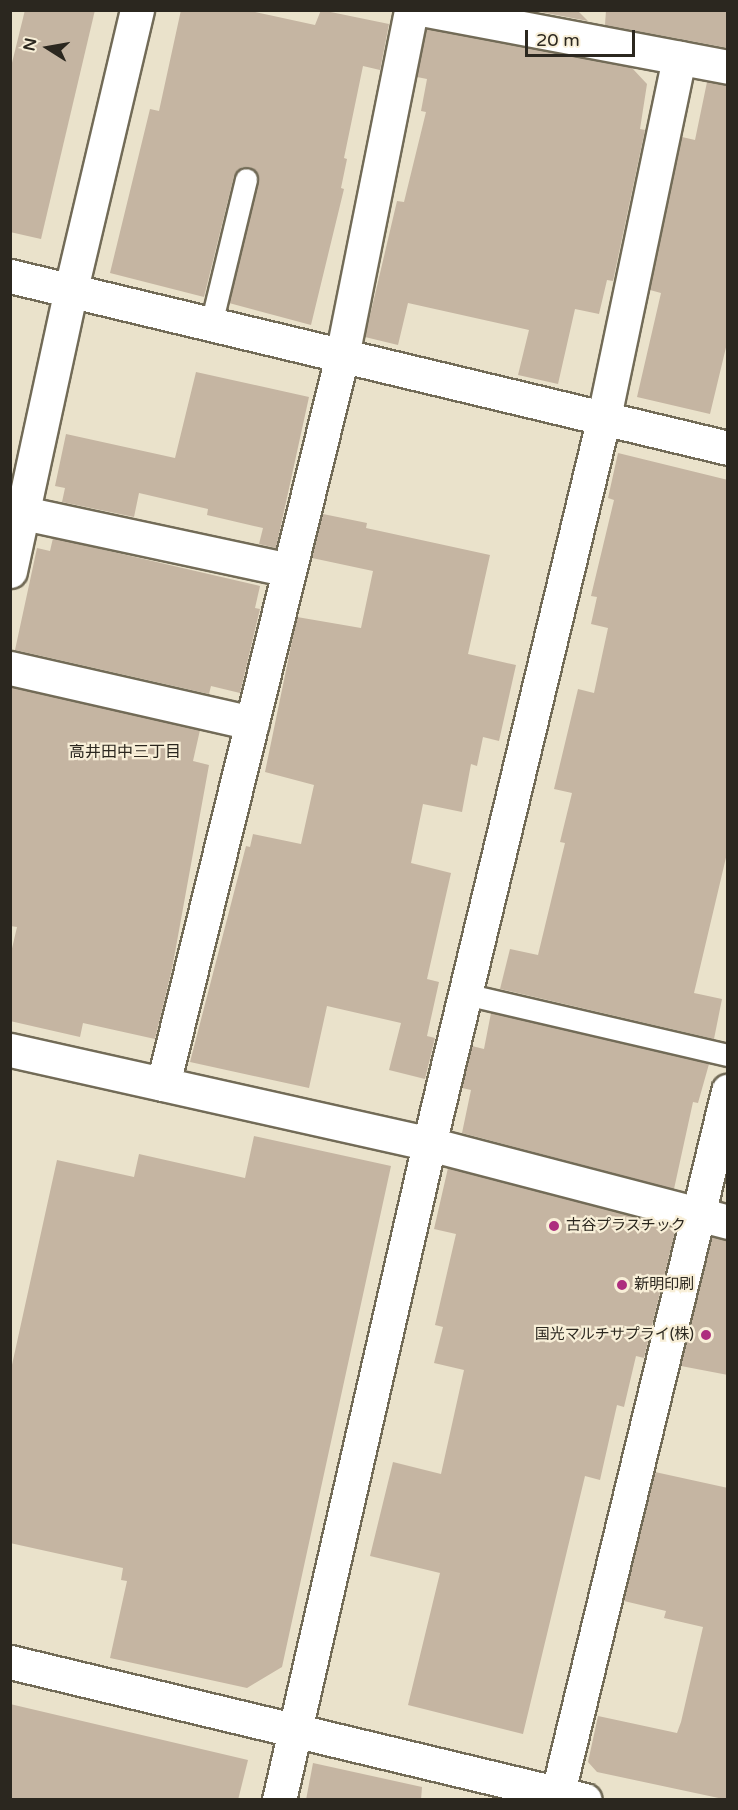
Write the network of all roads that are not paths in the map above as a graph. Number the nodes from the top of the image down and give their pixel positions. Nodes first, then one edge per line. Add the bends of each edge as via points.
1 (137, 10) edge
2 (411, 10) edge
3 (427, 10) edge
4 (679, 58) junction
5 (728, 67) edge
6 (246, 179) dead end
7 (10, 276) edge
8 (71, 289) junction
9 (211, 324) junction
10 (342, 356) junction
11 (604, 417) junction
12 (728, 448) edge
13 (24, 513) junction
14 (290, 570) junction
15 (10, 571) edge
16 (10, 668) edge
17 (252, 723) junction
18 (465, 994) junction
19 (10, 1050) edge
20 (728, 1055) edge
21 (163, 1084) junction
22 (728, 1091) edge
23 (429, 1144) junction
24 (713, 1218) edge
25 (10, 1662) edge
26 (296, 1728) junction
27 (566, 1798) edge
28 (279, 1800) edge

1 - 8 street
2 - 10 street
3 - 4 street
4 - 5 street
4 - 11 street
6 - 9 lane
7 - 8 street
8 - 9 street
8 - 13 street
9 - 10 street
10 - 11 street
10 - 14 street
11 - 12 street
11 - 18 street
13 - 14 street
13 - 15 street
14 - 17 street
16 - 17 street
17 - 21 street
18 - 20 lane
18 - 23 street
19 - 21 street
21 - 23 street
22 - 24 street
23 - 24 street
23 - 26 street
24 - 27 street
25 - 26 street
26 - 27 street
26 - 28 street

